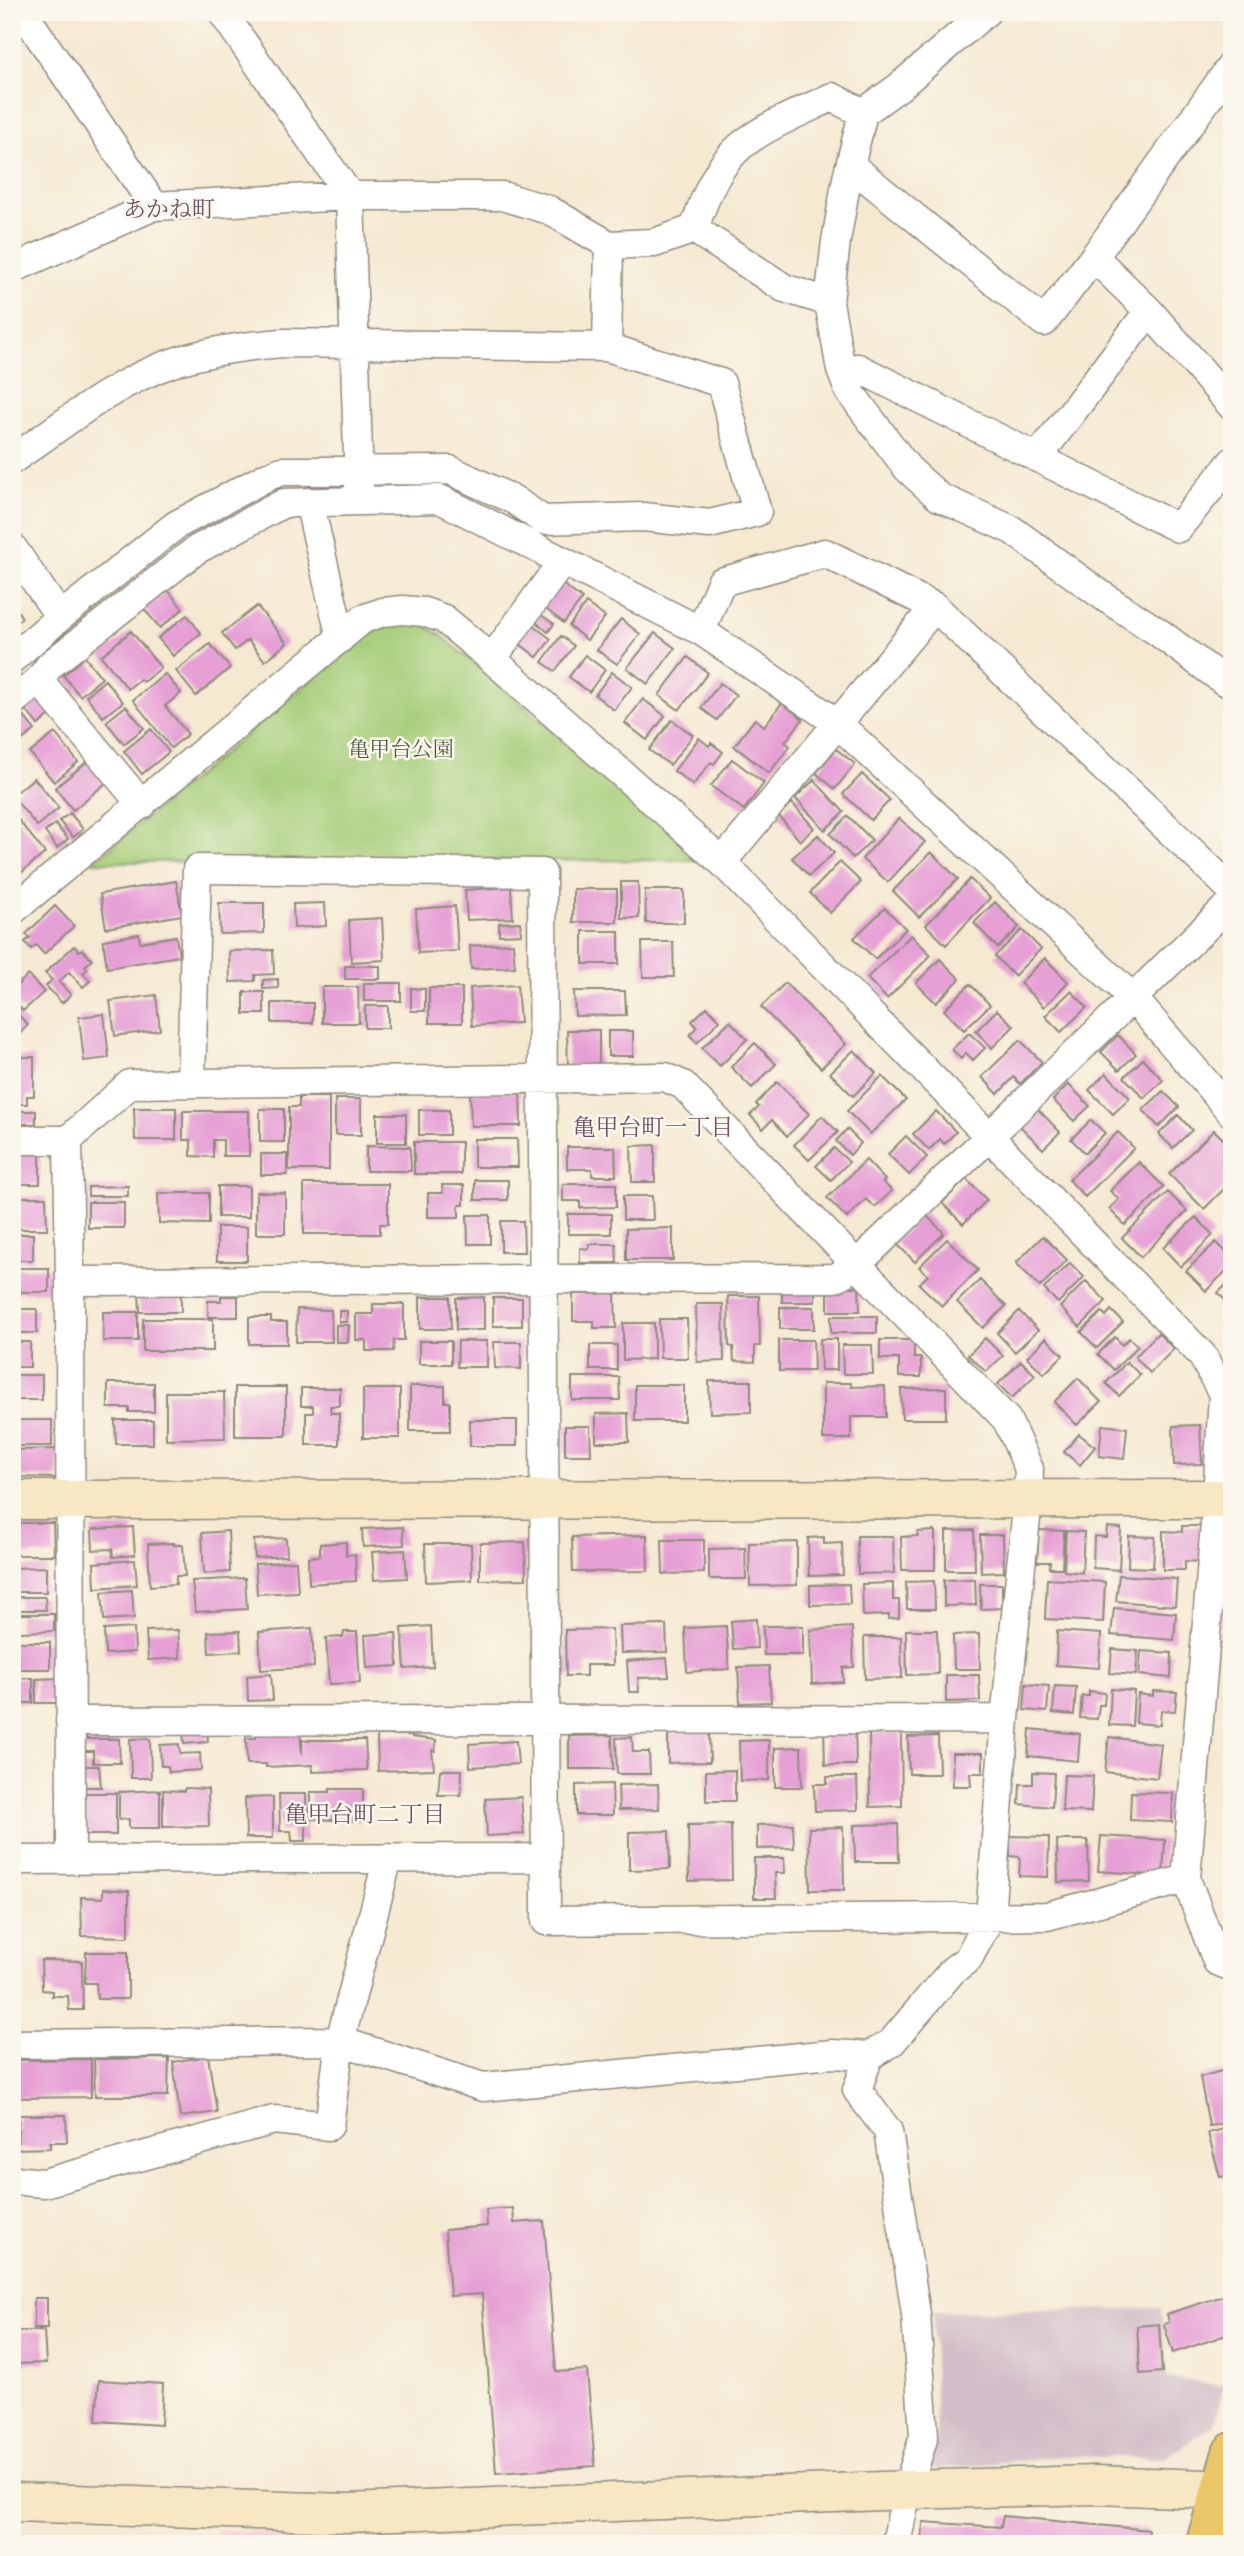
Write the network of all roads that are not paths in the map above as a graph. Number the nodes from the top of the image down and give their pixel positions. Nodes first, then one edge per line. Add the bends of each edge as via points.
1 (23, 12) edge
2 (222, 12) edge
3 (986, 12) edge
4 (1232, 65) edge
5 (863, 113) junction
6 (850, 165) junction
7 (351, 196) junction
8 (153, 206) junction
9 (694, 229) junction
10 (609, 245) junction
11 (1094, 257) junction
12 (12, 269) edge
13 (829, 302) junction
14 (1149, 311) junction
15 (353, 343) junction
16 (607, 347) junction
17 (841, 370) junction
18 (1232, 406) edge
19 (1037, 458) junction
20 (12, 460) edge
21 (1232, 463) edge
22 (358, 470) junction
23 (359, 501) junction
24 (309, 502) junction
25 (12, 547) edge
26 (562, 562) junction
27 (935, 607) junction
28 (60, 617) junction
29 (701, 631) junction
30 (341, 638) junction
31 (12, 659) edge
32 (492, 659) junction
33 (39, 680) junction
34 (1232, 684) edge
35 (12, 702) edge
36 (836, 722) junction
37 (142, 805) junction
38 (722, 862) junction
39 (1232, 890) edge
40 (1232, 902) edge
41 (12, 911) edge
42 (1133, 998) junction
43 (543, 1079) junction
44 (191, 1082) junction
45 (1232, 1113) edge
46 (989, 1136) junction
47 (12, 1140) edge
48 (68, 1140) junction
49 (855, 1266) junction
50 (544, 1278) junction
51 (70, 1281) junction
52 (1028, 1499) junction
53 (1224, 1499) edge
54 (12, 1500) edge
55 (70, 1500) junction
56 (544, 1501) junction
57 (1005, 1718) junction
58 (546, 1720) junction
59 (70, 1721) junction
60 (388, 1858) junction
61 (545, 1858) junction
62 (12, 1860) edge
63 (71, 1860) junction
64 (1186, 1879) junction
65 (990, 1917) junction
66 (1232, 1966) edge
67 (340, 2041) junction
68 (12, 2044) edge
69 (869, 2056) junction
70 (12, 2180) edge
71 (1232, 2452) edge
72 (1226, 2489) edge
73 (907, 2490) junction
74 (12, 2502) edge
75 (896, 2544) edge
76 (1205, 2544) edge

1 - 8 street
2 - 7 street
3 - 5 street
4 - 11 street
5 - 6 street
5 - 9 street via 832,97 748,139 719,171
6 - 11 street via 1044,322
6 - 13 street
7 - 8 street
7 - 10 street via 502,196 549,210
7 - 15 street
8 - 12 street
9 - 10 street via 654,243
9 - 13 street via 784,288
10 - 16 street
11 - 14 street
13 - 17 street
14 - 18 street
14 - 19 street
15 - 16 street
15 - 20 street via 236,347 171,363 111,392
15 - 22 street
16 - 22 street via 721,383 757,512 710,524 643,517 543,520 514,500 450,470
17 - 19 street via 858,368
17 - 34 street via 849,391 908,469 939,498 1012,530
19 - 21 street via 1178,528
22 - 23 street
22 - 28 street via 268,475 176,525
23 - 24 street
23 - 26 street via 440,499
24 - 30 street
24 - 33 street via 284,503 196,550 50,665
25 - 28 street
26 - 29 street
26 - 32 street
27 - 29 street via 825,553 721,582
27 - 36 street
27 - 39 street
28 - 31 street
29 - 36 street
30 - 32 street via 363,619 383,612 424,612 444,618
30 - 37 street
32 - 38 street
33 - 35 street
33 - 37 street
36 - 38 street
36 - 42 street
37 - 41 street
38 - 46 street
40 - 42 street
42 - 45 street
42 - 46 street
43 - 44 street
43 - 44 street via 542,873 197,869
43 - 49 street via 665,1077 683,1085
43 - 50 street
44 - 48 street via 130,1084
46 - 49 street
46 - 53 street via 1202,1355 1223,1394
47 - 48 street
48 - 51 street
49 - 50 street via 835,1278
49 - 52 street via 1007,1420 1029,1469
50 - 51 street
50 - 56 street
51 - 55 street
52 - 53 street
52 - 56 street
52 - 57 street
53 - 64 street
54 - 55 street
55 - 56 street
55 - 59 street
56 - 58 street
57 - 58 street
57 - 65 street
58 - 59 street
58 - 61 street
59 - 63 street
60 - 61 street
60 - 63 street
60 - 67 street
61 - 65 street via 546,1921
62 - 63 street
64 - 65 street via 1047,1916
64 - 66 street via 1217,1961
65 - 69 street via 968,1959 953,1970 891,2043
67 - 68 street
67 - 69 street via 483,2087 832,2054
67 - 70 street via 329,2126 274,2120 44,2183
69 - 73 street via 858,2090 888,2131 916,2314 924,2436
71 - 72 main road
72 - 73 street via 1096,2485
72 - 76 main road
73 - 74 street via 348,2513
73 - 75 street

